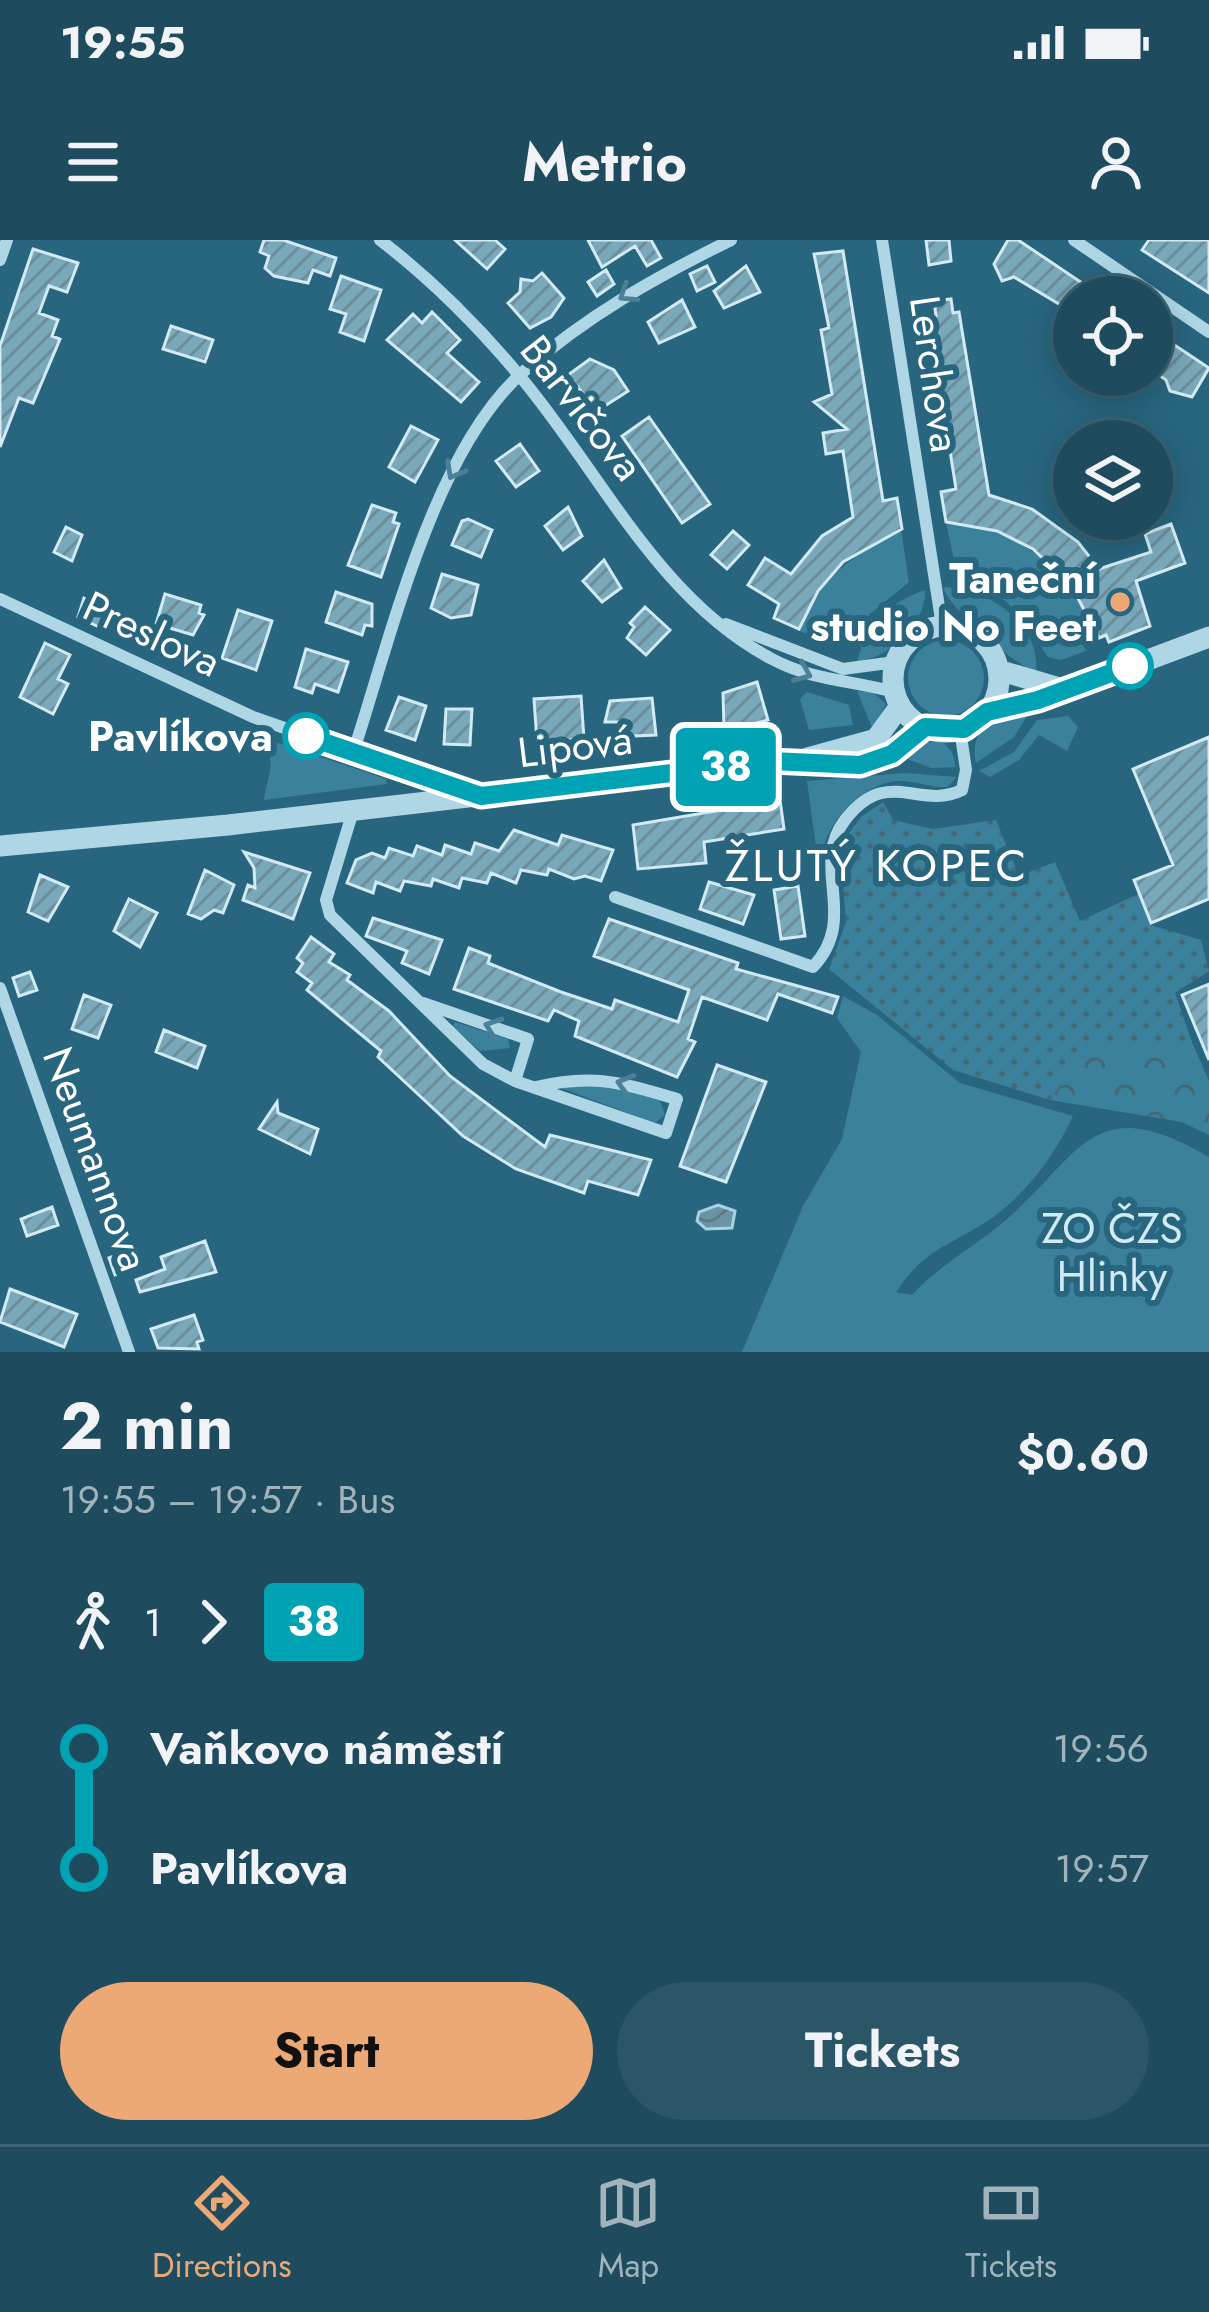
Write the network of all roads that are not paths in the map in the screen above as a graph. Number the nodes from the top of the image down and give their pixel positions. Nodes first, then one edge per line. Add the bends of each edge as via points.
1 (7, 240) edge
2 (380, 240) edge
3 (731, 240) edge
4 (882, 240) edge
5 (1074, 240) edge
6 (0, 260) edge
7 (1209, 332) edge
8 (519, 374) junction
9 (0, 599) edge
10 (724, 623) junction
11 (942, 626) junction
12 (1209, 637) edge
13 (896, 662) junction
14 (998, 670) junction
15 (1064, 689) junction
16 (897, 699) junction
17 (987, 712) junction
18 (925, 727) junction
19 (960, 729) junction
20 (353, 753) junction
21 (800, 760) junction
22 (481, 796) junction
23 (353, 811) junction
24 (0, 846) edge
25 (615, 897) dead end
26 (0, 988) edge
27 (417, 1001) junction
28 (515, 1081) junction
29 (536, 1087) junction
30 (129, 1352) edge

1 - 6 street
2 - 8 street, Barvičova via 425,275
3 -> 8 street via 628,291
4 - 11 street, Lerchova
5 - 7 street
8 - 10 street, Barvičova via 656,561
8 -> 20 street via 434,508
9 - 20 street, Preslova via 253,717
10 - 13 street, Barvičova via 843,670
10 -> 16 street, Barvičova via 794,670
11 - 13 street via 913,637
11 - 14 street via 984,642
12 - 15 street
13 - 16 street
14 - 15 street
14 - 17 street
15 - 17 street
16 - 18 street
16 - 21 street, Lipová via 876,739
17 - 19 street
18 - 19 street
18 - 21 street, Lipová via 876,762
19 - 25 street via 962,790 945,797 878,794 842,824 830,848 837,924 813,967
20 - 22 street, Preslova
21 - 22 street, Lipová
22 - 23 street, Lipová
23 - 24 street, Lipová
23 - 27 street via 326,900 330,915
26 - 30 street, Neumannova
27 - 28 street via 483,1064
28 -> 27 street via 528,1040
28 - 29 street
29 -> 29 street via 666,1133 677,1100 592,1077

